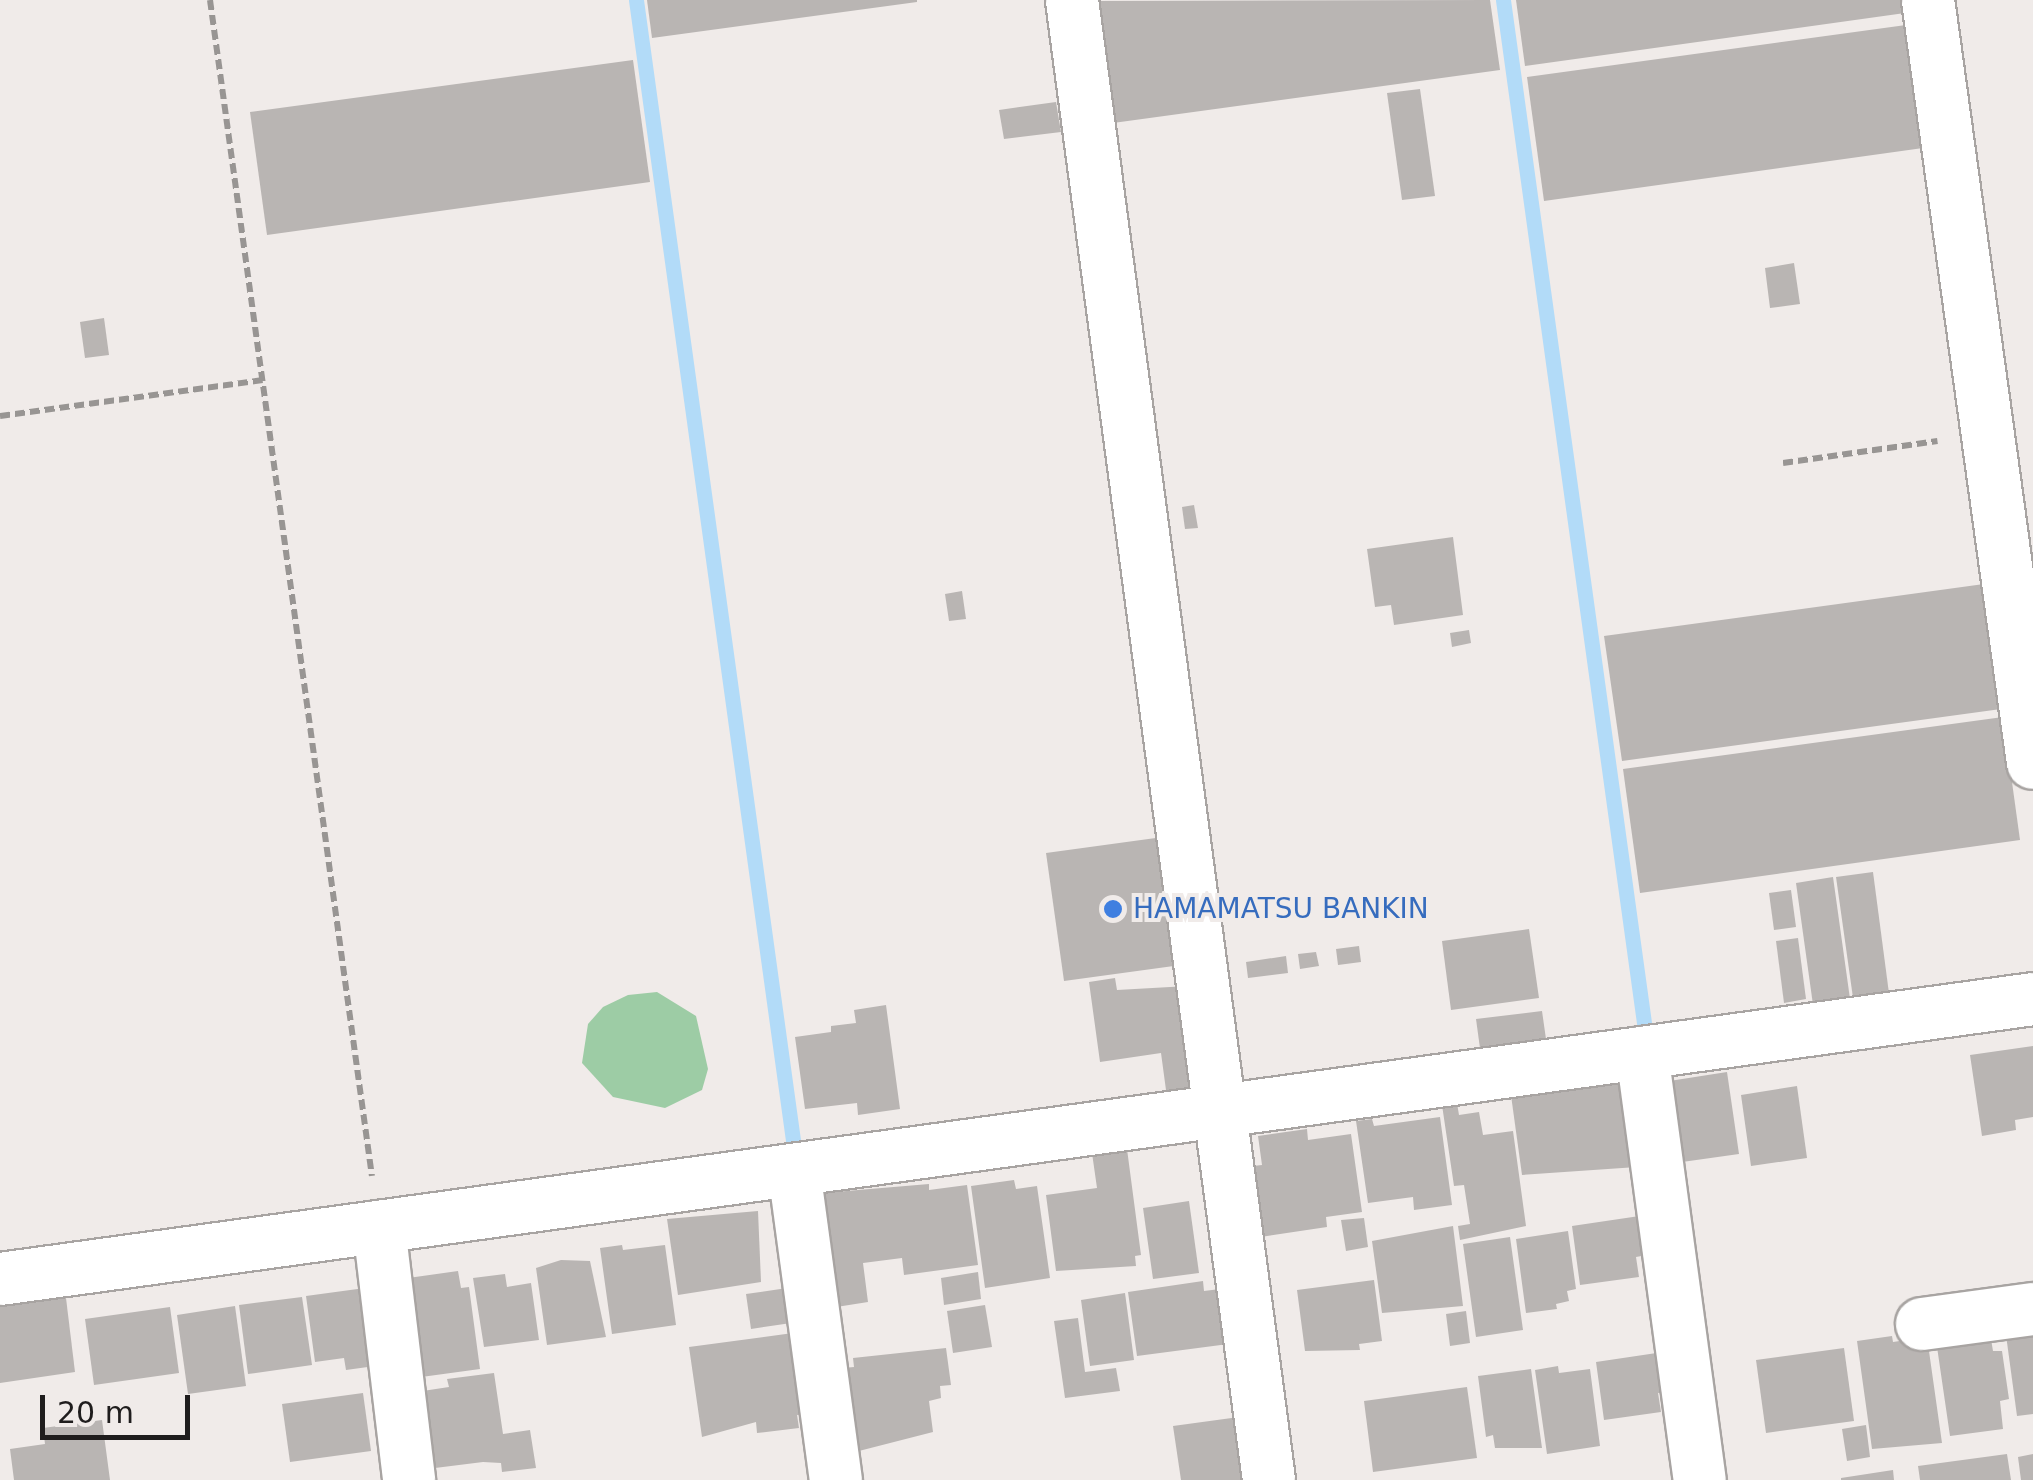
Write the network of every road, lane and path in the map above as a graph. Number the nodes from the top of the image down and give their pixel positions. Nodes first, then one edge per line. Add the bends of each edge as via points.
1 (210, 0) edge
2 (1072, 0) edge
3 (1928, 0) edge
4 (263, 380) junction
5 (0, 416) edge
6 (1988, 434) junction
7 (1783, 463) dead end
8 (2033, 763) edge
9 (2033, 999) edge
10 (1642, 1053) junction
11 (1224, 1110) junction
12 (794, 1170) junction
13 (379, 1227) junction
14 (0, 1279) edge
15 (2033, 1309) edge
16 (1922, 1324) dead end
17 (409, 1480) edge
18 (836, 1480) edge
19 (1269, 1480) edge
20 (1700, 1480) edge

1 - 4 path
2 - 11 street
3 - 6 street
4 - 5 path
4 - 13 path
6 - 7 path
6 - 8 street
9 - 10 street
10 - 11 street
10 - 20 street
11 - 12 street
11 - 19 street
12 - 13 street
12 - 18 street
13 - 14 street
13 - 17 street
15 - 16 street

